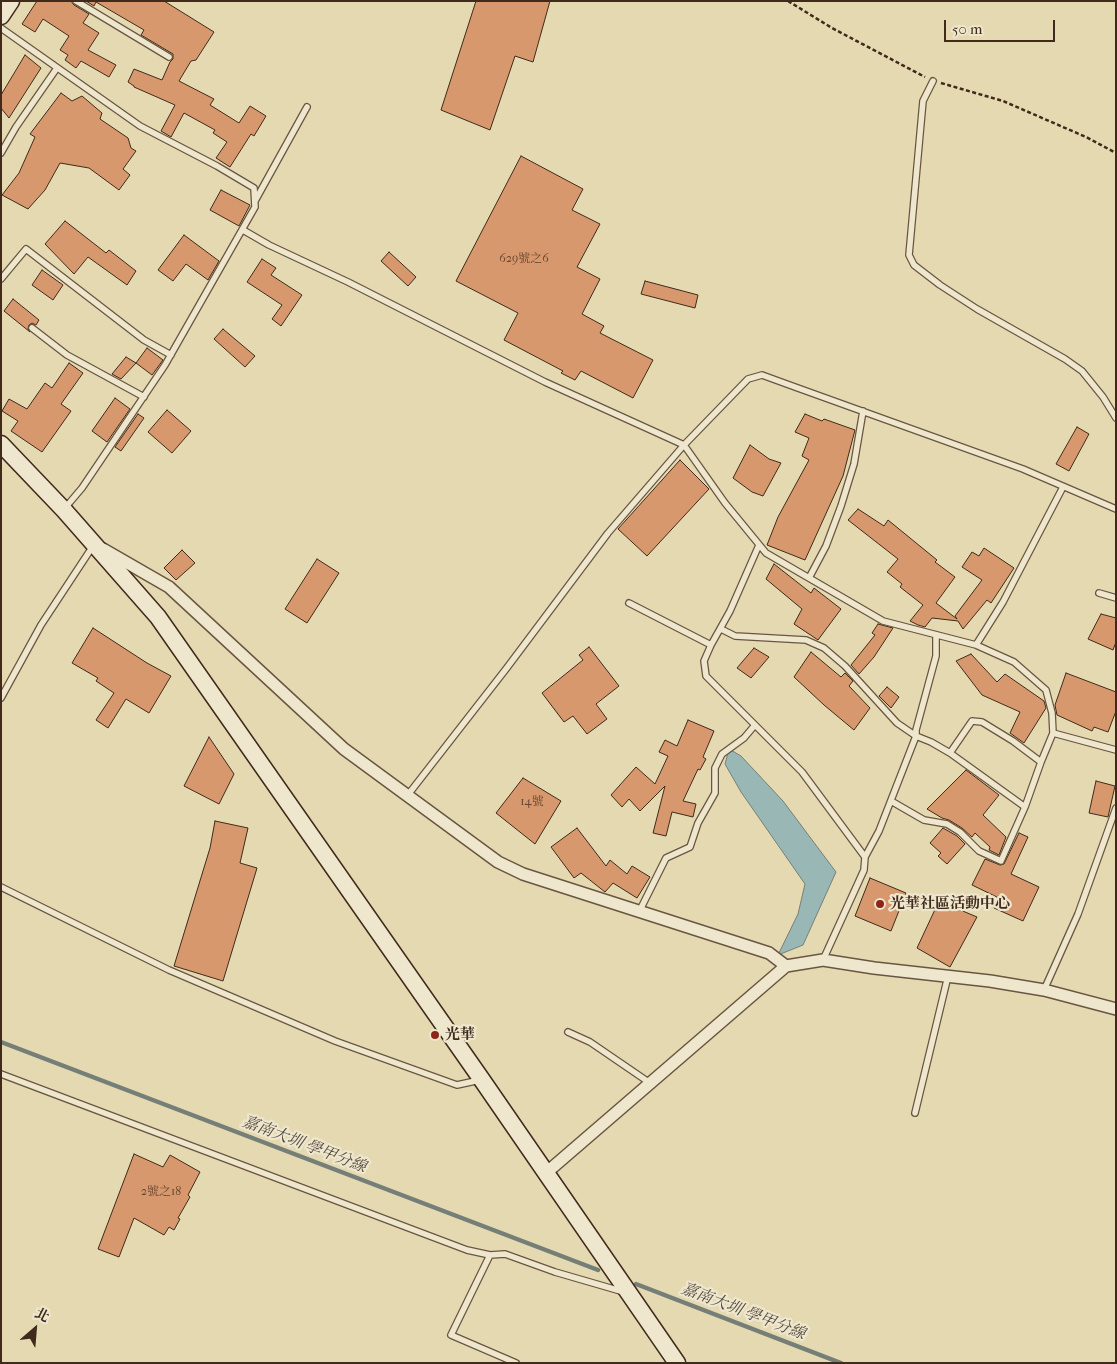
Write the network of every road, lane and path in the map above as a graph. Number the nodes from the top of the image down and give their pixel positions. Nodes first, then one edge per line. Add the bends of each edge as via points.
1 (11, 1) edge
2 (76, 1) edge
3 (788, 1) edge
4 (1, 16) edge
5 (1, 28) edge
6 (169, 57) dead end
7 (57, 68) junction
8 (933, 81) junction
9 (307, 107) dead end
10 (1, 153) edge
11 (1116, 153) edge
12 (255, 201) junction
13 (243, 230) junction
14 (1, 279) edge
15 (32, 328) dead end
16 (171, 355) junction
17 (144, 397) junction
18 (863, 411) junction
19 (1116, 418) edge
20 (1, 444) edge
21 (684, 445) junction
22 (1063, 487) junction
23 (64, 510) junction
24 (1116, 510) edge
25 (94, 544) junction
26 (760, 545) junction
27 (809, 578) junction
28 (1099, 593) dead end
29 (1116, 598) edge
30 (629, 603) dead end
31 (721, 629) junction
32 (936, 635) junction
33 (711, 645) junction
34 (976, 645) junction
35 (1, 698) edge
36 (755, 725) junction
37 (1053, 733) junction
38 (916, 736) junction
39 (1116, 750) edge
40 (950, 753) junction
41 (1041, 762) junction
42 (408, 796) junction
43 (891, 800) junction
44 (1025, 808) junction
45 (1116, 808) edge
46 (865, 857) junction
47 (1, 887) edge
48 (640, 910) junction
49 (823, 960) junction
50 (786, 966) junction
51 (948, 976) junction
52 (1044, 990) junction
53 (1116, 1009) edge
54 (568, 1032) dead end
55 (1, 1074) edge
56 (482, 1080) junction
57 (650, 1083) junction
58 (915, 1113) dead end
59 (546, 1173) junction
60 (490, 1255) junction
61 (628, 1293) junction
62 (516, 1363) edge
63 (677, 1363) edge

1 - 4 main road
2 - 6 lane
3 - 8 path
5 - 7 lane
7 - 10 lane
7 - 12 lane via 140,126 254,188
8 - 11 path via 1003,101
8 - 19 lane via 923,101 909,255 914,265 978,309 1082,371
9 - 12 lane
12 - 13 lane
13 - 16 lane
13 - 21 lane via 545,382
14 - 16 lane via 26,249 144,340
15 - 17 lane via 67,356
16 - 17 lane
17 - 23 lane
18 - 21 lane via 762,376 748,379
18 - 22 lane via 1023,469
18 - 27 lane via 854,464 841,506 826,546
20 - 23 main road
21 - 26 lane
21 - 42 lane via 608,533
22 - 24 lane
22 - 34 lane via 1003,602
23 - 25 main road
25 - 35 lane via 41,625
25 - 42 street via 169,587 344,749
25 - 56 main road via 158,617
26 - 27 lane via 766,553
26 - 31 lane
27 - 32 lane via 883,621
28 - 29 lane
30 - 33 lane
31 - 33 lane
31 - 38 lane via 735,636 806,640 824,648 846,666 897,723
32 - 34 lane
32 - 38 lane via 936,656
33 - 36 lane via 704,661 706,676
34 - 37 lane via 1014,662 1046,690
36 - 46 lane via 802,772
36 - 48 lane via 744,738 722,754 715,768 716,793 698,822 690,847 666,858
37 - 39 lane
37 - 41 lane
38 - 40 lane
38 - 43 lane
40 - 41 lane via 972,721 982,722
40 - 44 lane
41 - 44 lane
42 - 48 street via 498,862 523,874
43 - 44 lane via 924,820 947,824 979,851 1001,861
43 - 46 lane
45 - 52 lane via 1078,914
46 - 49 lane via 864,870
47 - 56 lane via 169,970 336,1041 457,1085
48 - 50 street via 769,953
49 - 50 street
49 - 51 street
50 - 57 street
51 - 52 street
51 - 58 lane
52 - 53 street
54 - 57 lane via 590,1042
55 - 60 lane via 467,1250
56 - 59 main road
57 - 59 street
59 - 61 main road
60 - 61 lane via 505,1254
60 - 62 lane via 450,1335
61 - 63 main road

